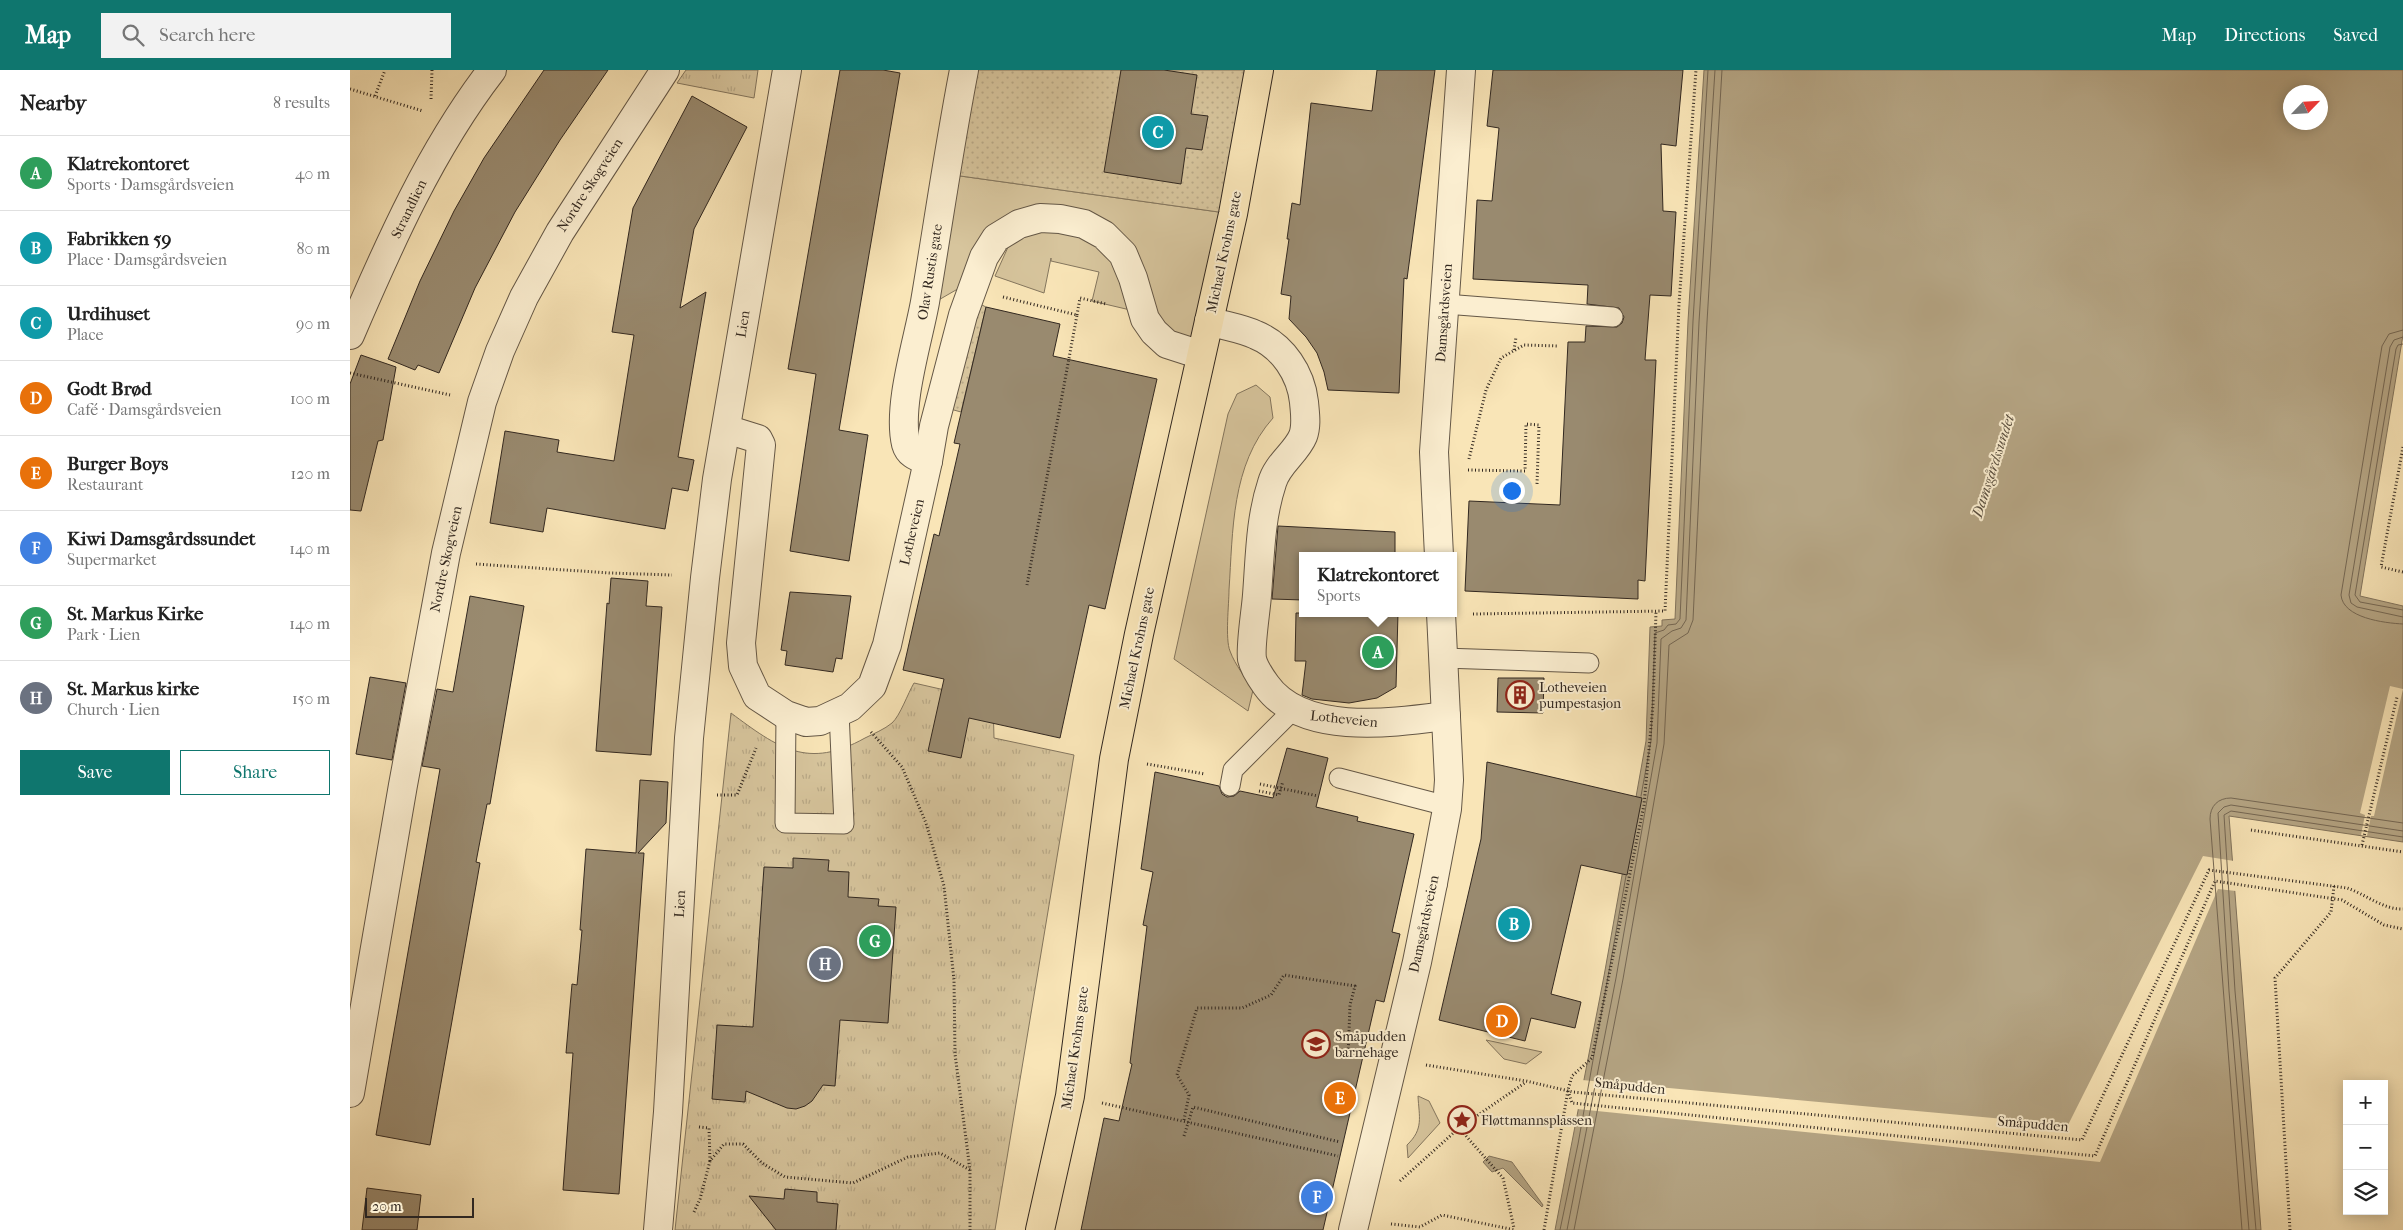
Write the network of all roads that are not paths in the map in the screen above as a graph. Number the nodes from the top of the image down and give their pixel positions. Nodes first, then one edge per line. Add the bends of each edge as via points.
1 (665, 70) edge
2 (787, 70) edge
3 (964, 70) edge
4 (1259, 70) edge
5 (1461, 70) edge
6 (478, 76) edge
7 (1445, 304) junction
8 (1614, 317) dead end
9 (1209, 321) junction
10 (350, 335) edge
11 (1201, 356) junction
12 (726, 429) junction
13 (928, 461) junction
14 (1439, 552) edge
15 (1442, 617) edge
16 (1444, 658) junction
17 (1589, 663) dead end
18 (844, 709) junction
19 (1293, 710) junction
20 (786, 715) junction
21 (1446, 716) junction
22 (1340, 778) dead end
23 (1230, 786) dead end
24 (1447, 806) junction
25 (358, 1003) edge
26 (350, 1093) edge
27 (658, 1230) edge
28 (1040, 1230) edge
29 (1353, 1230) edge

1 - 25 street, Nordre Skogveien via 560,232 524,297 482,402 446,554
2 - 12 street, Lien
3 - 13 street, Olav Rustis gate via 906,396 906,445 911,454
4 - 9 main road, Michael Krohns gate via 1233,214
5 - 7 street, Damsgårdsveien
6 - 10 street, Strandlien via 416,193
7 - 8 lane
7 - 14 street, Damsgårdsveien via 1434,452
9 - 11 main road, Michael Krohns gate
9 - 19 street, Lotheveien via 1257,335 1284,355 1296,374 1303,395 1306,424 1302,437 1272,481 1260,539 1252,658 1260,677 1274,696
11 - 13 street, Lotheveien via 1167,344 1154,332 1145,318 1123,254 1104,235 1084,224 1060,219 1040,218 1019,224 996,238 971,289 934,426
11 - 28 main road, Michael Krohns gate via 1114,759 1070,1096
12 - 20 street, Lotheveien via 758,439 761,445 741,643 744,666 757,696
12 - 27 street, Lien via 705,578 690,738
13 - 18 street, Lotheveien via 887,646 872,686
15 - 16 street, Damsgårdsveien
16 - 17 lane
16 - 21 street, Damsgårdsveien
18 - 20 street, Lotheveien via 820,721 806,722
18 - 20 lane via 844,824 785,823
19 - 21 street, Lotheveien via 1307,716 1357,723 1392,723
19 - 23 lane via 1233,770
21 - 24 street, Damsgårdsveien
22 - 24 lane
24 - 29 street, Damsgårdsveien via 1433,883
25 - 26 street, Nordre Skogveien

